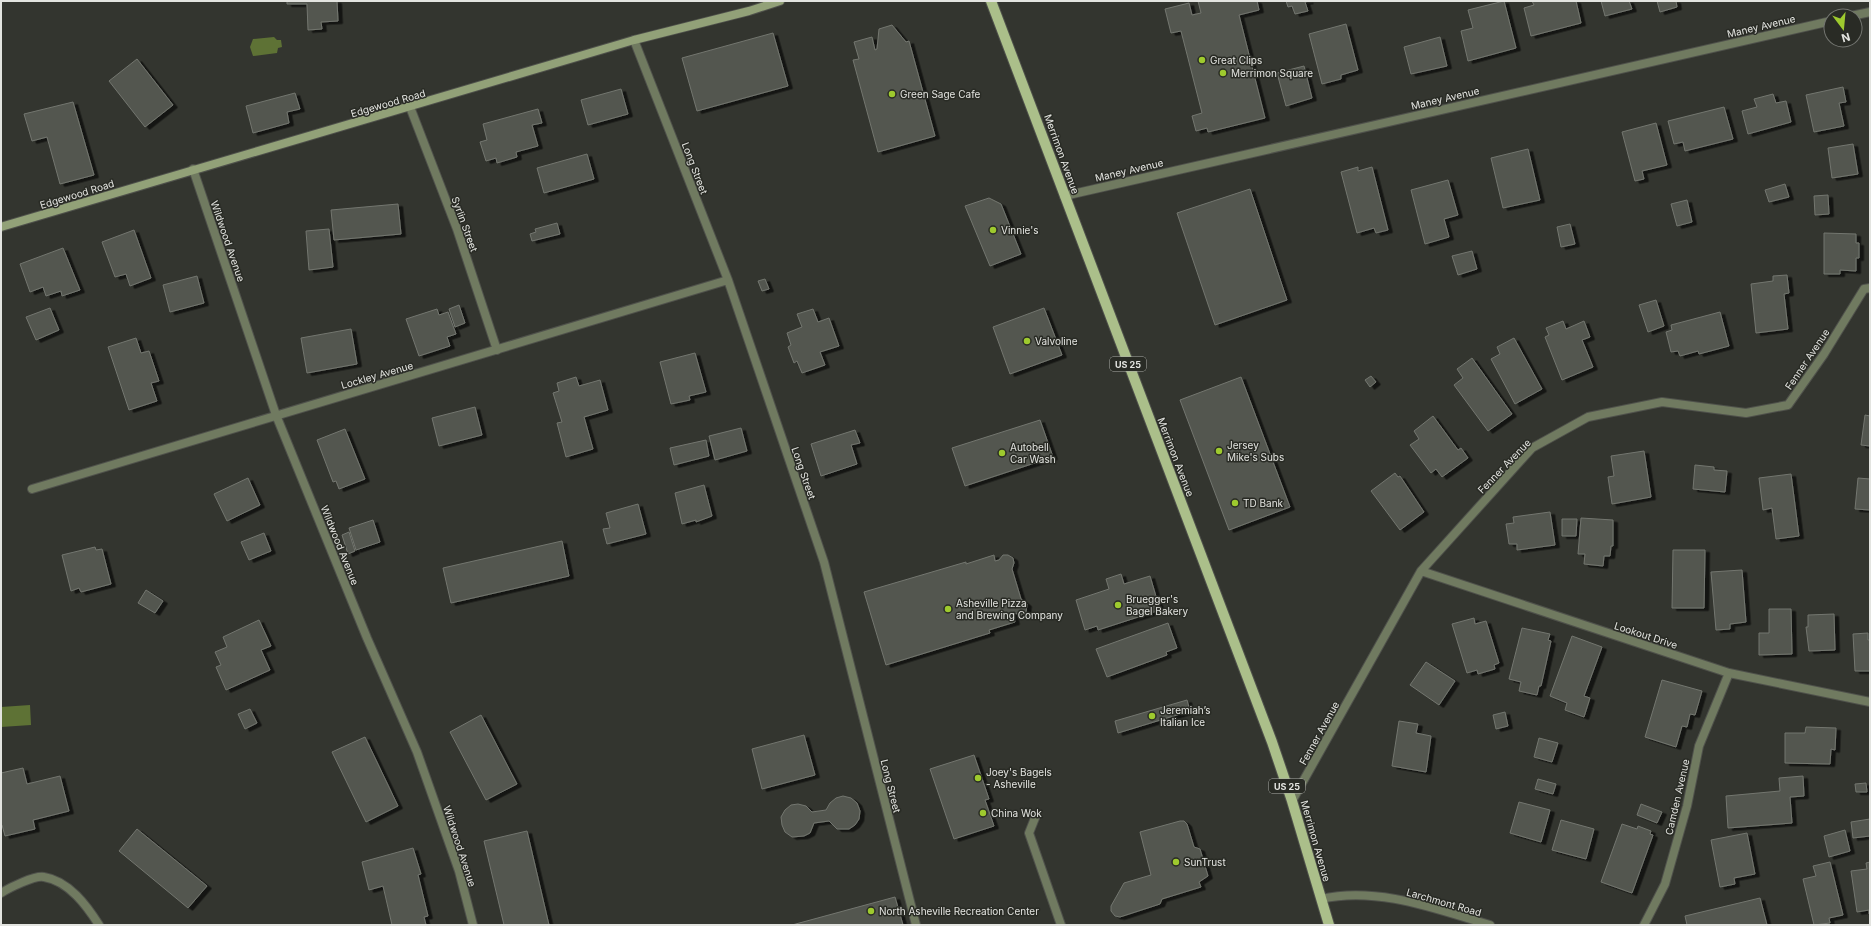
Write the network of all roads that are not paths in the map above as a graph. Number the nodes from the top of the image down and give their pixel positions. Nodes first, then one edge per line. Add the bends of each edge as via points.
1 (780, 1) edge
2 (991, 1) edge
3 (1823, 23) edge
4 (634, 40) junction
5 (410, 107) junction
6 (193, 170) junction
7 (1064, 196) junction
8 (1, 227) edge
9 (728, 280) junction
10 (1870, 288) edge
11 (497, 350) junction
12 (276, 415) junction
13 (32, 489) dead end
14 (1421, 571) junction
15 (1729, 673) junction
16 (1870, 702) edge
17 (1292, 801) junction
18 (1035, 818) dead end
19 (1, 893) edge
20 (1321, 899) junction
21 (99, 925) edge
22 (473, 925) edge
23 (916, 925) edge
24 (1061, 925) edge
25 (1329, 925) edge
26 (1490, 925) edge
27 (1644, 925) edge

1 - 4 street, Edgewood Road
2 - 7 main road, Merrimon Avenue / US 25
3 - 7 street, Maney Avenue
4 - 5 street, Edgewood Road
4 - 9 street, Long Street
5 - 6 street, Edgewood Road
5 - 11 street, Syrlin Street via 457,229
6 - 8 street, Edgewood Road
6 - 12 street, Wildwood Avenue
7 - 17 main road, Merrimon Avenue / US 25 via 1272,742
9 - 11 street, Lockley Avenue
9 - 23 street, Long Street via 824,562
10 - 14 street, Fenner Avenue via 1864,289 1824,354 1788,405 1746,413 1662,402 1588,417 1532,448
11 - 12 street, Lockley Avenue
12 - 13 street, Lockley Avenue
12 - 22 street, Wildwood Avenue via 367,638 417,752 459,871
14 - 15 street, Lookout Drive
14 - 17 street, Fenner Avenue
15 - 16 street, Lookout Drive
15 - 27 street, Camden Avenue via 1699,746 1687,806 1665,884
17 - 20 main road, Merrimon Avenue / US 25
18 - 24 street via 1029,833
19 - 21 street via 12,886 44,876 66,886 85,903
20 - 25 main road, Merrimon Avenue / US 25
20 - 26 street, Larchmont Road via 1340,895 1403,900

